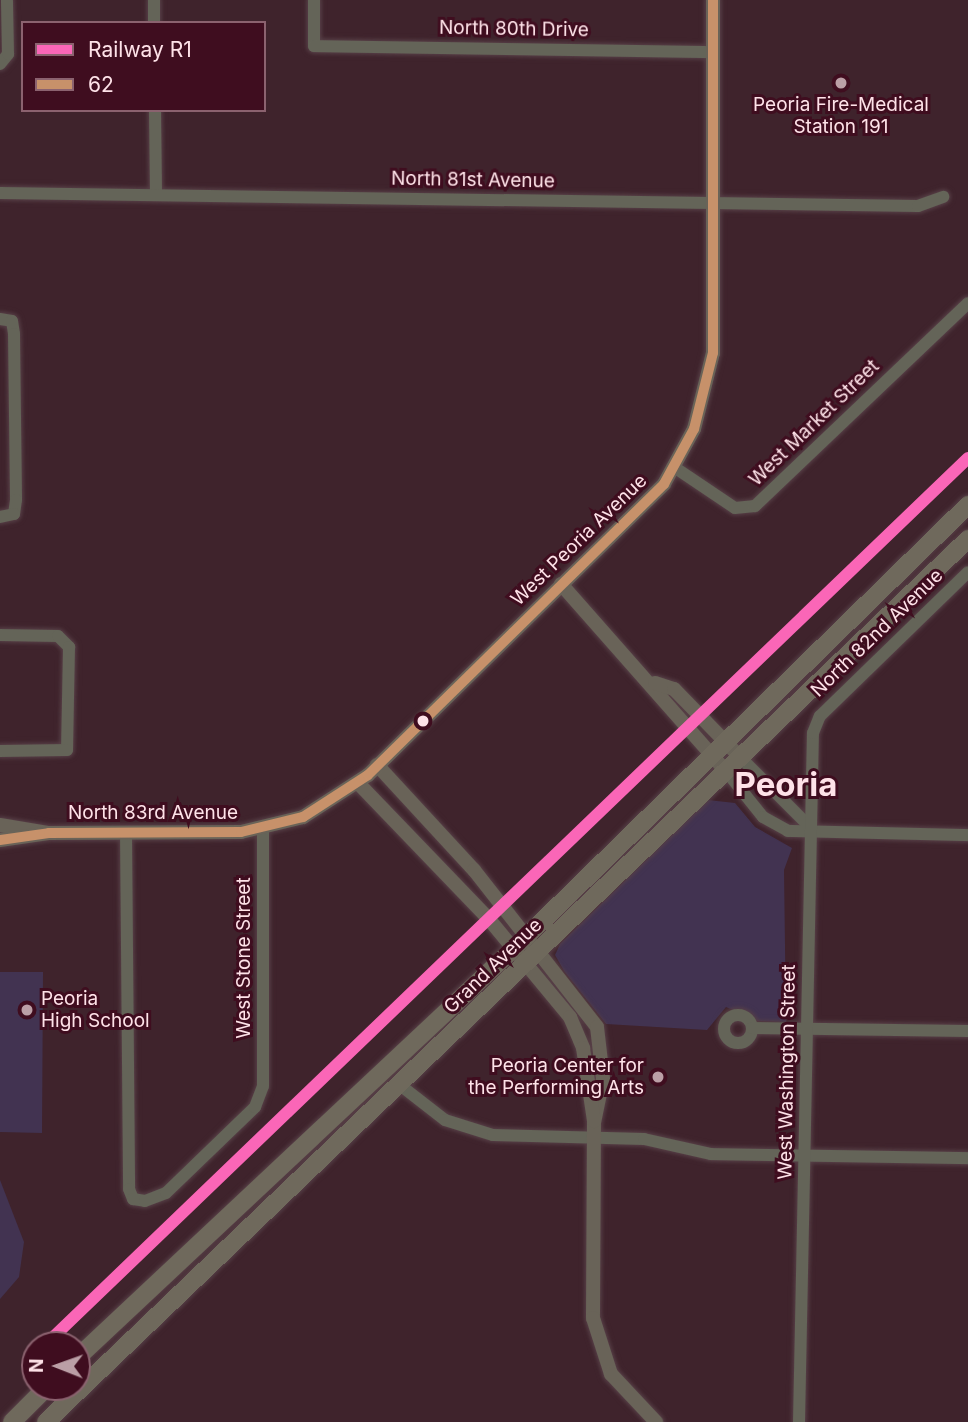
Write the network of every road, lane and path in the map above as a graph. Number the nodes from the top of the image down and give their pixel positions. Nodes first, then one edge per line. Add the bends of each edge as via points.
1 (7, 0) edge
2 (154, 0) edge
3 (314, 0) edge
4 (713, 0) edge
5 (154, 21) edge
6 (713, 52) junction
7 (3, 64) edge
8 (155, 112) edge
9 (0, 193) edge
10 (156, 195) junction
11 (943, 197) dead end
12 (712, 203) junction
13 (968, 303) edge
14 (6, 320) edge
15 (674, 467) junction
16 (968, 505) edge
17 (0, 517) edge
18 (968, 539) edge
19 (968, 572) edge
20 (561, 584) junction
21 (0, 635) edge
22 (655, 683) junction
23 (816, 724) joint
24 (723, 739) junction
25 (0, 751) edge
26 (709, 753) junction
27 (741, 758) junction
28 (726, 771) junction
29 (368, 774) junction
30 (0, 825) edge
31 (810, 828) junction
32 (263, 830) junction
33 (49, 833) junction
34 (126, 833) junction
35 (968, 835) edge
36 (0, 840) edge
37 (527, 936) junction
38 (513, 949) junction
39 (532, 958) junction
40 (752, 1028) dead end
41 (807, 1029) junction
42 (968, 1031) edge
43 (400, 1085) junction
44 (594, 1130) junction
45 (805, 1156) junction
46 (968, 1158) edge
47 (277, 1169) junction
48 (295, 1186) junction
49 (91, 1345) edge
50 (36, 1401) edge
51 (21, 1419) edge
52 (46, 1422) edge
53 (656, 1422) edge
54 (799, 1422) edge

1 - 7 street
2 - 5 street
3 - 6 street, North 80th Drive via 314,46
4 - 6 main road, West Peoria Avenue
6 - 12 main road, West Peoria Avenue
8 - 10 street
9 - 10 street, North 81st Avenue
10 - 12 street, North 81st Avenue
11 - 12 street, North 81st Avenue via 918,206
12 - 15 main road, West Peoria Avenue via 713,353 694,429
13 - 15 street, West Market Street via 755,506 736,508
14 - 17 street via 14,514
15 - 20 main road, West Peoria Avenue
16 - 24 highway, Grand Avenue
18 - 27 highway, Grand Avenue
19 - 23 street, North 82nd Avenue
20 - 22 main road
20 - 29 main road, West Peoria Avenue
21 - 25 street via 67,638 67,750
22 - 24 main road via 674,689
22 - 26 main road via 660,702
23 - 31 street, West Washington Street
24 - 26 highway, Grand Avenue
24 - 27 main road
26 - 28 main road
26 - 37 highway, Grand Avenue
27 - 28 highway, Grand Avenue
27 - 31 street
28 - 31 street via 773,824 788,831
28 - 39 highway, Grand Avenue
29 - 32 main road, North 83rd Avenue via 303,817
29 - 37 main road
29 - 38 main road
30 - 33 main road, North 83rd Avenue
31 - 35 street
31 - 41 street, West Washington Street
32 - 34 main road, North 83rd Avenue
32 - 34 street, West Stone Street via 263,1086 255,1107 166,1193 133,1199
33 - 34 main road, North 83rd Avenue
33 - 36 main road, North 83rd Avenue
37 - 38 highway, Grand Avenue
37 - 39 main road
38 - 39 main road
38 - 47 highway, Grand Avenue
39 - 43 highway, Grand Avenue
39 - 44 main road via 578,1032
40 - 41 street
41 - 42 street
41 - 45 street, West Washington Street
43 - 44 street via 445,1120 474,1132
43 - 48 highway, Grand Avenue
44 - 45 street via 711,1154
44 - 53 main road via 596,1333 611,1374
45 - 46 street
45 - 54 street, West Washington Street
47 - 48 highway
47 - 49 highway, Grand Avenue
48 - 52 highway, Grand Avenue
50 - 51 highway

